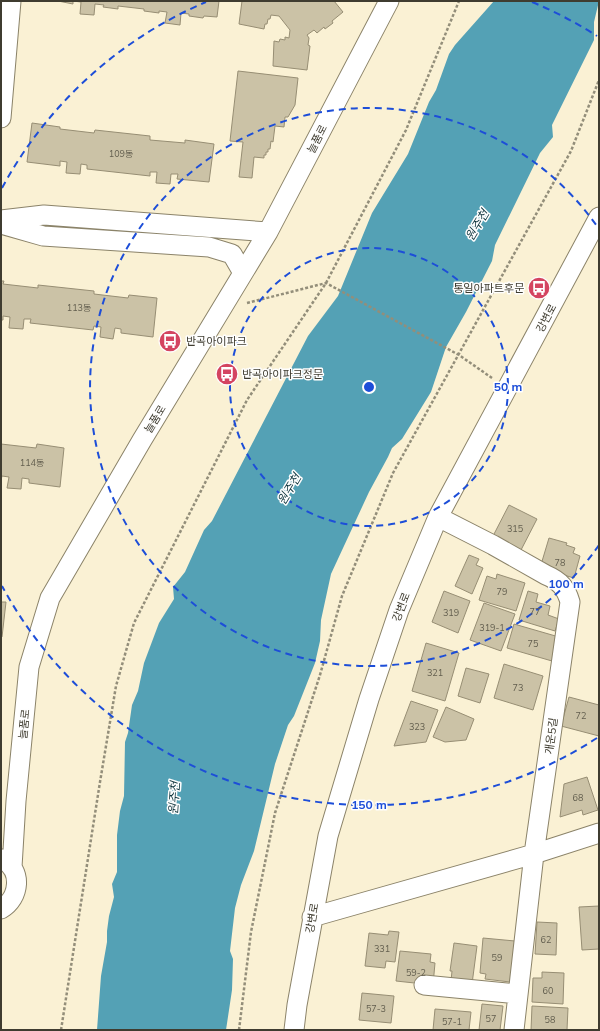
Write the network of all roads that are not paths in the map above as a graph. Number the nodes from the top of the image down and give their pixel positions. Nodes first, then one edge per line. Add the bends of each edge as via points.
1 (11, 1) edge
2 (389, 1) edge
3 (1, 118) edge
4 (599, 217) edge
5 (1, 220) edge
6 (1, 224) edge
7 (268, 232) junction
8 (243, 273) junction
9 (438, 516) junction
10 (16, 801) junction
11 (1, 830) edge
12 (599, 833) edge
13 (534, 854) junction
14 (6, 862) edge
15 (2, 914) edge
16 (312, 917) junction
17 (424, 985) dead end
18 (518, 994) junction
19 (294, 1030) edge
20 (514, 1030) edge

1 - 3 street
2 - 7 street, 늘품로
4 - 9 street, 강변로
5 - 7 street via 44,215
6 - 8 street via 43,236 209,247 232,254
7 - 8 street, 늘품로
8 - 10 street, 늘품로 via 50,598 29,666
9 - 13 street, 개운5길 via 555,579 568,593 569,612
9 - 16 street, 강변로 via 399,610 369,699 328,836
10 - 11 street
10 - 14 street, 늘품로
12 - 13 street
13 - 16 street
13 - 18 street, 개운5길
14 - 15 street, 늘품로 via 17,885 11,902
16 - 19 street, 강변로
17 - 18 street
18 - 20 street, 개운5길

